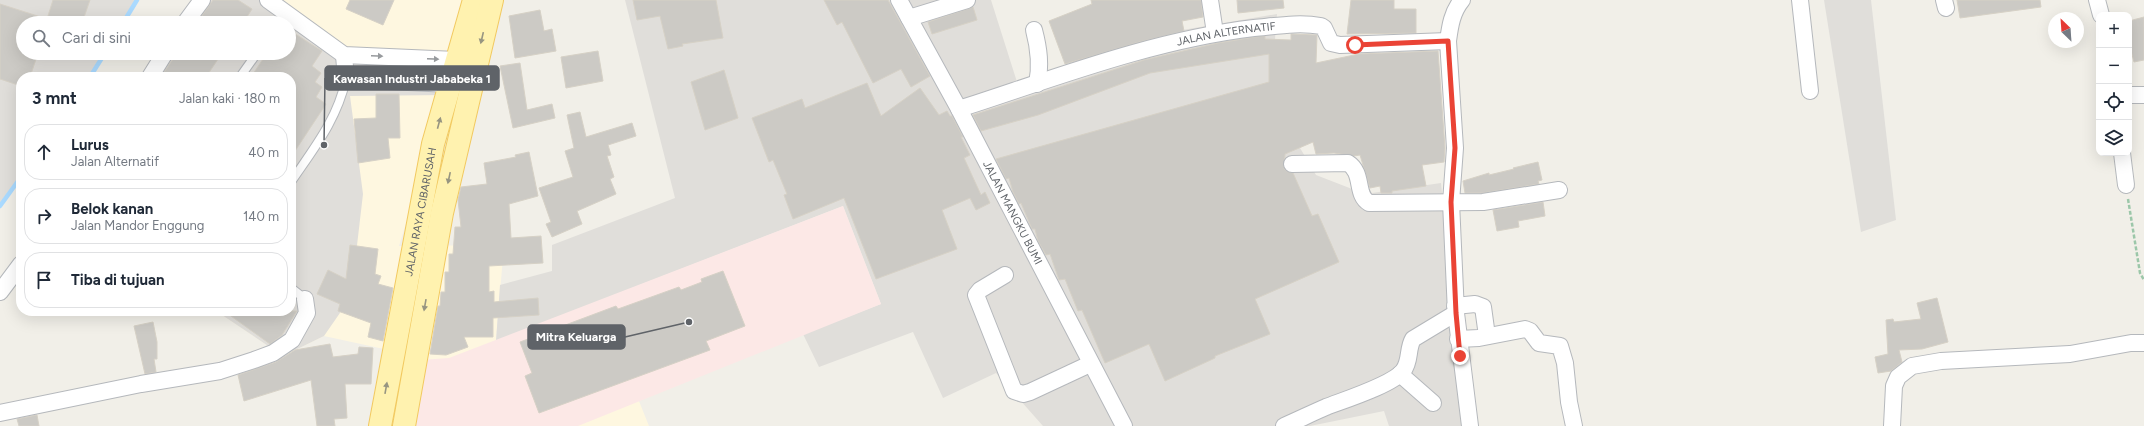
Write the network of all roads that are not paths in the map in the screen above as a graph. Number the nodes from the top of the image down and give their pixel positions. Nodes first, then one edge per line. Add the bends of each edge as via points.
1 (202, 0) edge
2 (268, 0) edge
3 (474, 0) edge
4 (492, 0) edge
5 (899, 0) edge
6 (967, 0) edge
7 (1210, 0) edge
8 (1462, 0) edge
9 (1800, 0) edge
10 (2097, 0) edge
11 (2100, 12) edge
12 (190, 16) edge
13 (280, 16) edge
14 (909, 18) junction
15 (296, 27) edge
16 (1034, 30) dead end
17 (1215, 33) junction
18 (1448, 41) junction
19 (344, 55) junction
20 (161, 60) edge
21 (252, 60) edge
22 (456, 60) junction
23 (153, 72) edge
24 (244, 72) edge
25 (346, 79) junction
26 (450, 84) junction
27 (1037, 84) junction
28 (1810, 91) dead end
29 (2132, 95) edge
30 (2144, 95) edge
31 (959, 109) junction
32 (2122, 156) edge
33 (1292, 164) dead end
34 (296, 174) edge
35 (2126, 185) road end
36 (1559, 190) dead end
37 (1451, 202) junction
38 (432, 210) junction
39 (16, 271) edge
40 (1005, 275) dead end
41 (0, 292) edge
42 (296, 292) edge
43 (305, 299) joint
44 (1455, 310) junction
45 (1487, 336) junction
46 (1458, 339) junction
47 (2144, 343) edge
48 (1090, 364) junction
49 (1400, 374) junction
50 (1433, 403) dead end
51 (0, 413) edge
52 (380, 426) edge
53 (404, 426) edge
54 (1124, 426) edge
55 (1284, 426) edge
56 (1470, 426) edge
57 (1574, 426) edge
58 (1892, 426) edge

1 - 12 street
2 - 13 street
3 - 22 main road, JALAN RAYA CIBARUSAH
4 -> 38 main road, JALAN RAYA CIBARUSAH
5 - 14 street, JALAN MANGKU BUMI
6 - 14 street
7 - 17 street
8 - 18 street via 1455,10
9 - 28 street
10 - 11 street
14 - 31 street, JALAN MANGKU BUMI
15 - 19 street
16 - 27 street via 1039,49 1040,69
17 - 18 street, JALAN ALTERNATIF via 1290,24 1321,26 1330,43 1340,45
17 - 27 street, JALAN ALTERNATIF via 1137,53
18 - 37 street via 1455,148
19 -> 22 street
19 - 25 street
20 - 23 street
21 - 24 lane
22 - 26 main road, JALAN RAYA CIBARUSAH
25 - 26 street
25 - 34 lane via 342,98 334,116
38 -> 26 main road, JALAN RAYA CIBARUSAH via 433,144
27 - 31 street, JALAN ALTERNATIF
29 - 30 street
31 - 48 street, JALAN MANGKU BUMI
32 - 35 street
33 - 37 street via 1352,166 1359,177 1362,196 1369,203
36 - 37 street via 1483,202
37 - 44 street
52 -> 38 main road, JALAN RAYA CIBARUSAH via 396,337
38 -> 53 main road, JALAN RAYA CIBARUSAH
39 - 41 street
40 - 48 street via 976,295 1014,391 1023,394 1030,392
42 - 43 lane
43 - 51 street via 307,312 292,340 273,353 220,371 141,384
44 - 45 street via 1475,304 1483,307
44 - 46 street
44 - 49 street via 1413,339 1409,345 1405,369
45 - 46 street
45 - 57 street via 1525,328 1539,344 1560,346
46 - 56 street
47 - 58 street via 2130,343 2070,354 1941,360 1912,366 1898,377 1894,386
48 - 54 street, JALAN MANGKU BUMI
49 - 50 street
49 - 55 street

